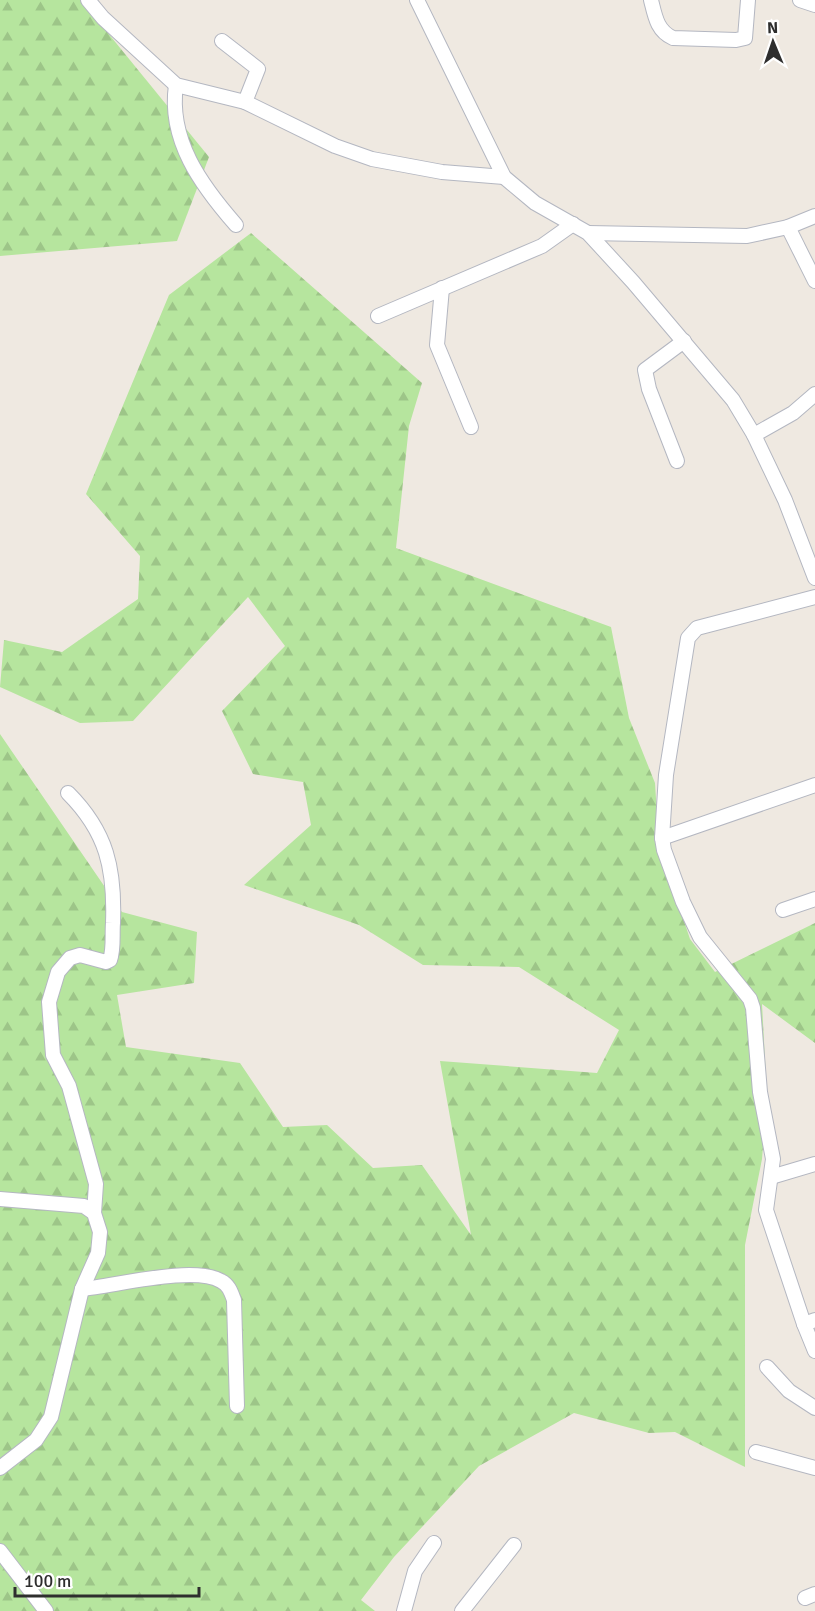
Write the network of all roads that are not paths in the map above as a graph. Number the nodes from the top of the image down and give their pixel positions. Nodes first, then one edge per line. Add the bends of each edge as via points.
1 (88, 0) edge
2 (417, 0) edge
3 (651, 0) edge
4 (748, 0) edge
5 (222, 41) dead end
6 (176, 85) junction
7 (245, 102) junction
8 (504, 177) junction
9 (815, 216) edge
10 (573, 224) junction
11 (236, 225) dead end
12 (788, 227) junction
13 (588, 233) junction
14 (815, 281) edge
15 (442, 288) junction
16 (378, 316) dead end
17 (684, 341) junction
18 (815, 394) edge
19 (471, 427) dead end
20 (754, 435) junction
21 (677, 461) dead end
22 (815, 578) edge
23 (815, 597) edge
24 (815, 785) edge
25 (68, 793) dead end
26 (662, 838) junction
27 (815, 899) edge
28 (783, 910) dead end
29 (815, 1164) edge
30 (771, 1177) junction
31 (0, 1199) edge
32 (93, 1213) junction
33 (82, 1289) junction
34 (810, 1322) edge
35 (815, 1351) edge
36 (767, 1367) dead end
37 (237, 1406) dead end
38 (815, 1408) edge
39 (756, 1452) dead end
40 (0, 1468) edge
41 (815, 1468) edge
42 (434, 1544) dead end
43 (514, 1545) dead end
44 (0, 1551) edge
45 (46, 1611) edge
46 (404, 1611) edge
47 (462, 1611) edge

1 - 6 street
2 - 8 street
3 - 4 street via 664,34 673,38 736,40 745,38 747,32
5 - 7 street via 258,69
6 - 7 street
6 - 11 street via 174,114 191,164 204,189
7 - 8 street via 335,146 372,159 442,172
8 - 10 street via 535,203
9 - 12 street
10 - 13 street
10 - 15 street via 542,246
12 - 13 street via 747,236
12 - 14 street
13 - 17 street
15 - 16 street
15 - 19 street via 437,345
17 - 20 street via 733,400
17 - 21 street via 645,370
18 - 20 street via 793,413
20 - 22 street via 799,532
23 - 26 street via 697,628 688,638 666,775
24 - 26 street
25 - 32 street via 88,813 103,844 114,887 110,960 80,955 70,958 58,972 49,1002 53,1055 69,1086 96,1184
26 - 30 street via 683,902 700,937 753,1008 760,1092 773,1159
27 - 28 street
29 - 30 street
30 - 34 street via 766,1210
31 - 32 street via 84,1206
32 - 33 street via 100,1240
33 - 37 street via 166,1276 207,1276 228,1286 234,1300
33 - 40 street via 51,1417 36,1440
34 - 35 street
36 - 38 street via 789,1391
39 - 41 street
42 - 46 street via 415,1571
43 - 47 street
44 - 45 street

